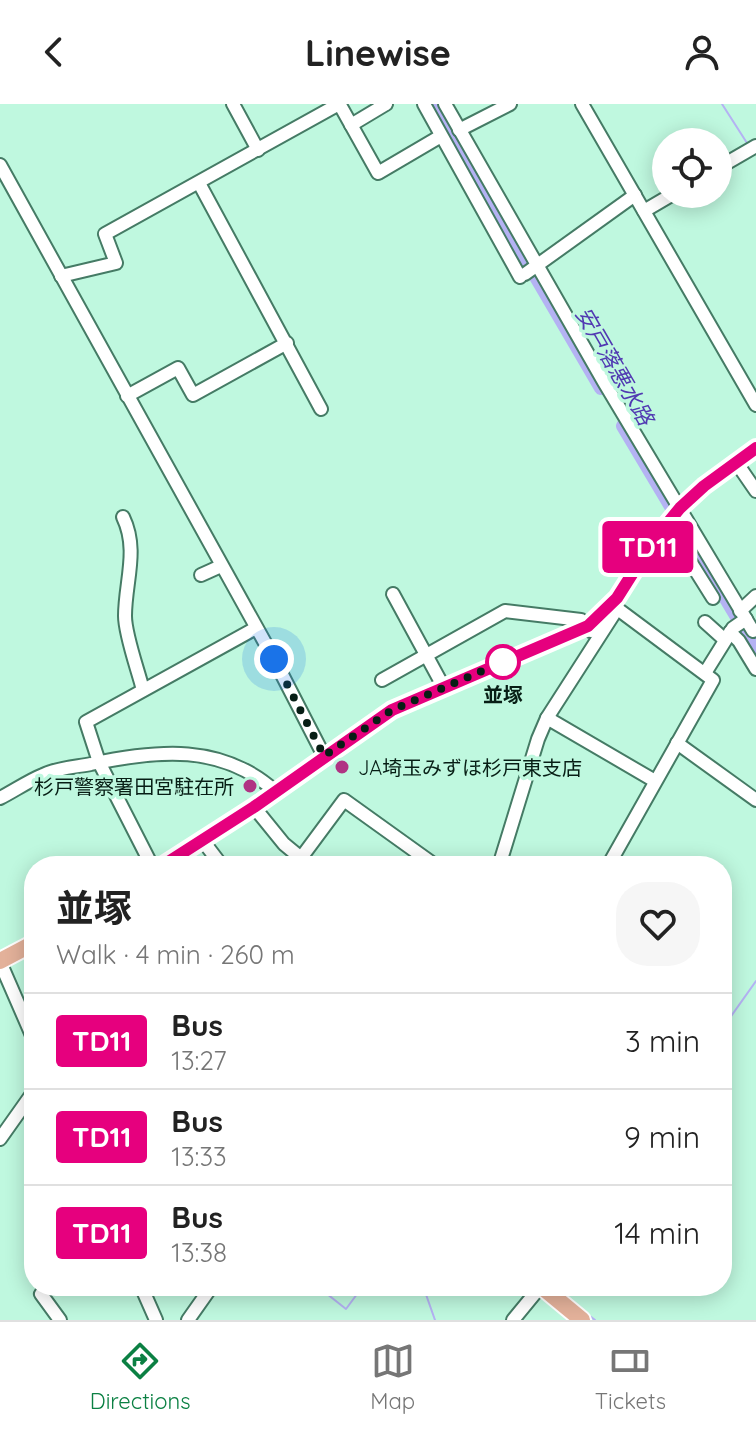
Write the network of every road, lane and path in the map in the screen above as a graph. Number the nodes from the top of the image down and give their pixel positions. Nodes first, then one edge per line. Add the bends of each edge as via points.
1 (233, 104) edge
2 (339, 104) edge
3 (386, 104) edge
4 (424, 104) edge
5 (445, 104) edge
6 (510, 104) edge
7 (582, 104) edge
8 (351, 125) junction
9 (459, 130) junction
10 (441, 136) junction
11 (756, 146) edge
12 (258, 150) junction
13 (732, 160) edge
14 (0, 165) edge
15 (199, 183) junction
16 (635, 195) junction
17 (652, 206) edge
18 (644, 211) junction
19 (529, 271) junction
20 (61, 276) junction
21 (287, 343) junction
22 (127, 396) junction
23 (756, 405) edge
24 (321, 409) dead end
25 (756, 448) edge
26 (736, 462) junction
27 (756, 491) edge
28 (680, 508) junction
29 (123, 517) dead end
30 (666, 523) junction
31 (221, 566) junction
32 (201, 575) dead end
33 (393, 594) dead end
34 (756, 596) edge
35 (713, 598) dead end
36 (614, 606) junction
37 (743, 615) junction
38 (705, 622) dead end
39 (588, 626) junction
40 (256, 628) junction
41 (753, 631) dead end
42 (730, 633) junction
43 (593, 647) junction
44 (427, 655) junction
45 (756, 669) edge
46 (705, 673) junction
47 (382, 680) dead end
48 (443, 686) junction
49 (143, 690) junction
50 (547, 718) junction
51 (677, 743) junction
52 (324, 756) junction
53 (99, 762) junction
54 (655, 781) junction
55 (276, 792) junction
56 (0, 798) edge
57 (756, 800) edge
58 (254, 807) junction
59 (203, 841) junction
60 (147, 856) edge
61 (178, 856) edge
62 (214, 856) edge
63 (293, 856) edge
64 (302, 856) edge
65 (422, 856) edge
66 (502, 856) edge
67 (614, 856) edge
68 (24, 949) edge
69 (0, 962) edge
70 (24, 1017) edge
71 (24, 1105) edge
72 (0, 1139) edge
73 (42, 1296) edge
74 (145, 1296) edge
75 (205, 1296) edge
76 (533, 1296) edge
77 (553, 1296) edge
78 (60, 1320) edge
79 (156, 1320) edge
80 (188, 1320) edge
81 (513, 1320) edge
82 (582, 1320) edge

1 - 12 street
2 - 8 street
2 - 12 street
3 - 8 street
4 - 10 street
5 - 9 street
6 - 9 street
7 - 16 street
8 - 10 street via 378,173
9 - 19 street
10 - 19 street
11 - 13 street
12 - 15 street
14 - 20 street
15 - 20 street via 105,234 116,263
15 - 21 street
16 - 18 street
16 - 19 street
17 - 18 street
18 - 23 street
19 - 28 street
20 - 22 street
21 - 22 street via 193,395 178,368
21 - 24 street
22 - 31 street
25 - 26 main road
26 - 27 street
26 - 28 main road
28 - 30 main road
28 - 37 street
29 - 49 street via 131,533 125,618
30 - 35 street
30 - 36 main road
31 - 32 street
31 - 40 street
33 - 44 street
34 - 37 street
36 - 39 main road
36 - 43 street
36 - 46 street
37 - 41 street
37 - 42 street
38 - 42 street
39 - 43 street
39 - 44 street via 581,620 505,611
39 - 48 main road
40 - 49 street
40 - 52 street
42 - 45 street
42 - 46 street
43 - 50 street
44 - 47 street
44 - 48 street
46 - 51 street via 713,680
48 - 52 main road via 381,716
49 - 53 street via 86,722
50 - 54 street
50 - 66 street
51 - 54 street
51 - 57 street
52 - 55 main road
53 - 55 street via 156,753 211,756 239,766
53 - 56 street via 45,773
53 - 60 street
54 - 67 street
55 - 58 main road
58 - 59 main road
58 - 63 street
59 - 61 main road
59 - 62 street
64 - 65 street via 344,800
68 - 69 main road
69 - 70 street
71 - 72 street
73 - 78 street
74 - 79 street
75 - 80 street
76 - 81 street
77 - 82 main road

